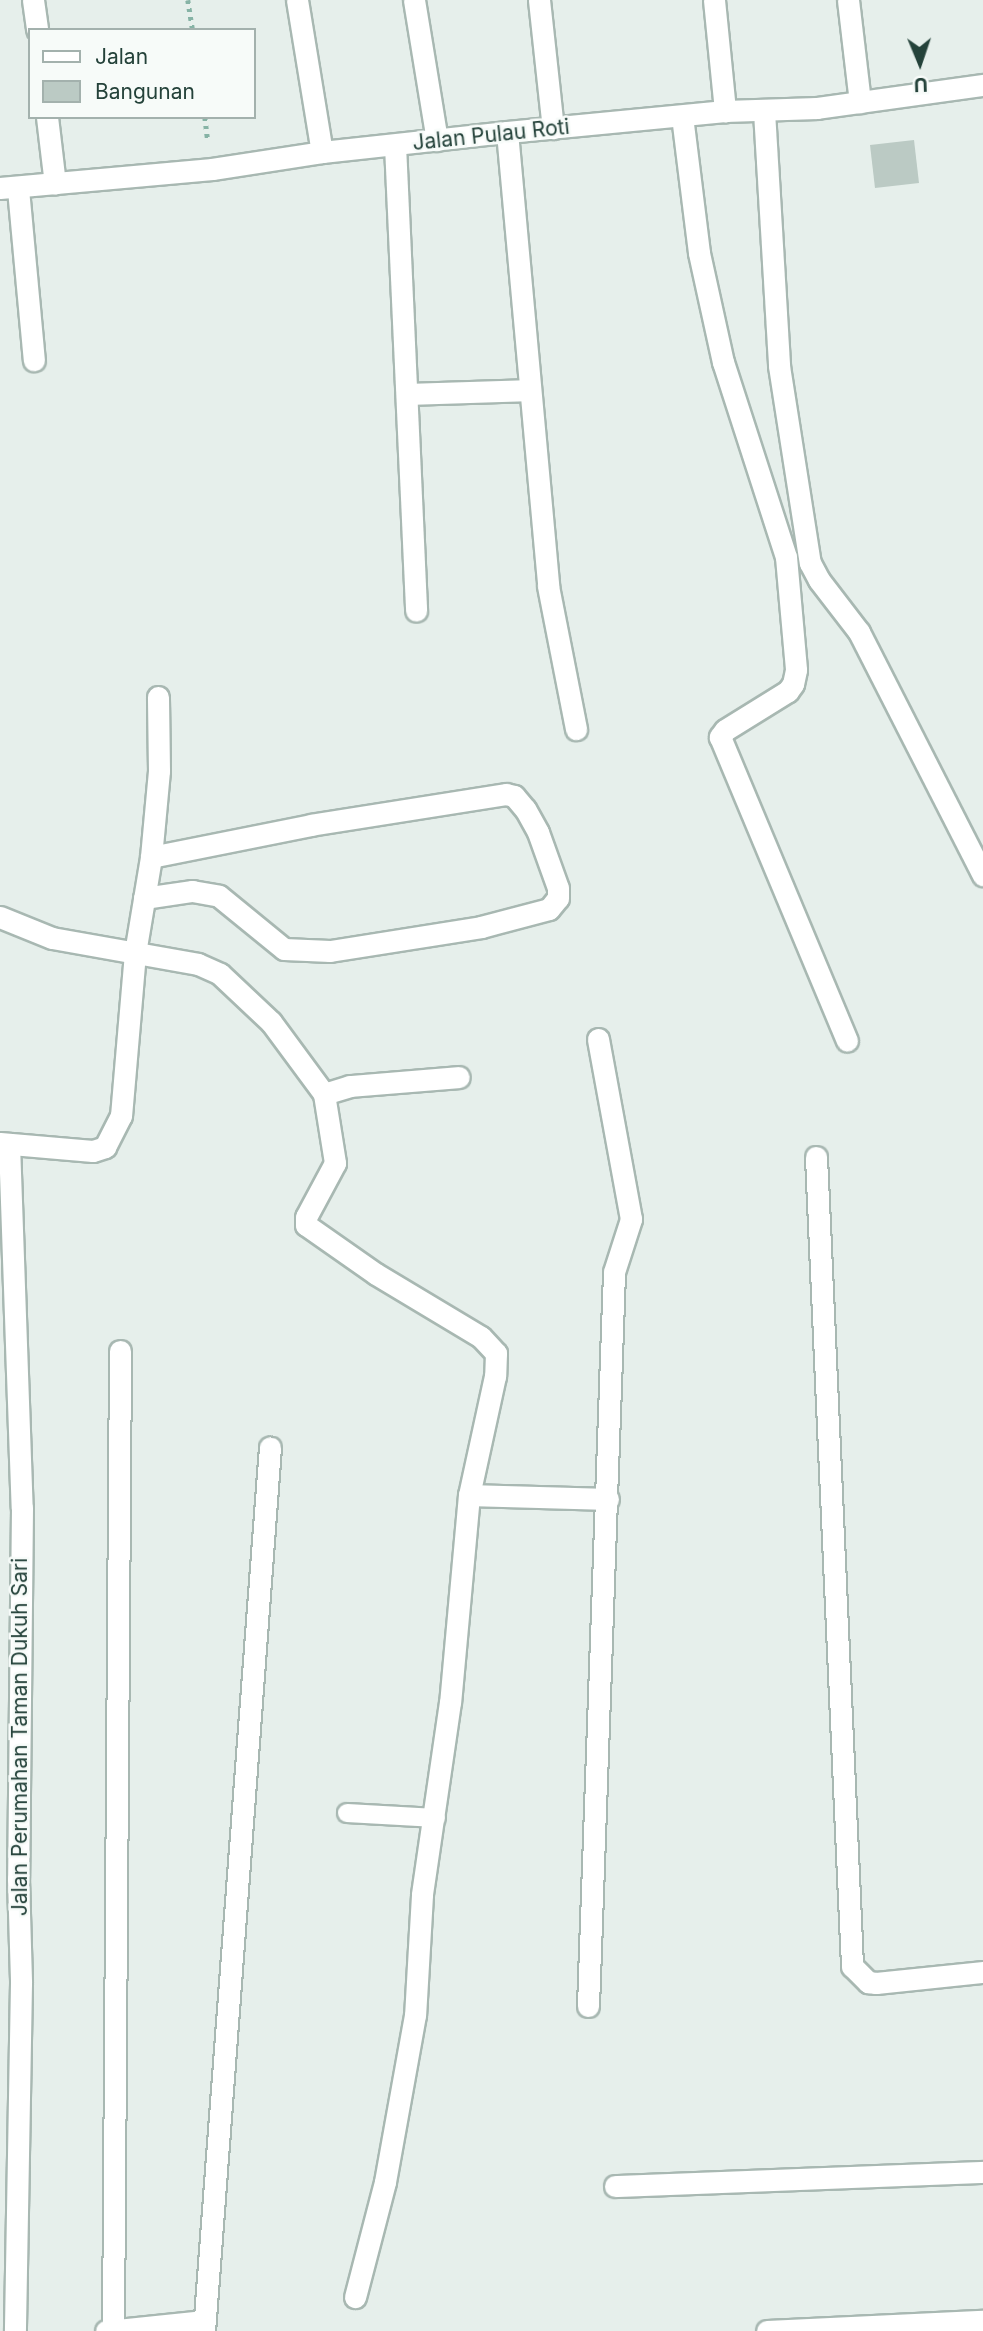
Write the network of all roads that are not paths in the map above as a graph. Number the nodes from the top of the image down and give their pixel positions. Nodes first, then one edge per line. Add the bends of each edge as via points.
1 (33, 0) edge
2 (297, 0) edge
3 (414, 0) edge
4 (539, 0) edge
5 (714, 0) edge
6 (848, 0) edge
7 (37, 28) edge
8 (983, 85) edge
9 (860, 102) junction
10 (725, 111) junction
11 (764, 111) junction
12 (682, 116) junction
13 (47, 119) edge
14 (554, 128) junction
15 (507, 132) junction
16 (437, 140) junction
17 (395, 145) junction
18 (322, 152) junction
19 (55, 184) junction
20 (9, 188) edge
21 (34, 360) dead end
22 (530, 390) junction
23 (409, 394) junction
24 (416, 611) dead end
25 (158, 697) dead end
26 (576, 729) dead end
27 (151, 857) junction
28 (983, 875) edge
29 (144, 898) junction
30 (0, 917) edge
31 (135, 953) junction
32 (598, 1039) dead end
33 (847, 1040) dead end
34 (459, 1077) dead end
35 (324, 1094) junction
36 (5, 1143) edge
37 (816, 1157) dead end
38 (120, 1351) dead end
39 (270, 1447) dead end
40 (469, 1495) junction
41 (608, 1499) junction
42 (347, 1813) dead end
43 (436, 1818) junction
44 (983, 1972) edge
45 (588, 2006) dead end
46 (983, 2172) edge
47 (615, 2186) dead end
48 (355, 2297) dead end
49 (983, 2321) edge
50 (203, 2326) edge
51 (113, 2330) edge
52 (15, 2331) edge
53 (106, 2331) edge
54 (767, 2331) edge

1 - 7 street
2 - 18 street
3 - 16 street
4 - 14 street
5 - 10 street
6 - 9 street
8 - 9 street, Jalan Pulau Roti
9 - 11 street, Jalan Pulau Roti
10 - 11 street, Jalan Pulau Roti
10 - 12 street, Jalan Pulau Roti
11 - 28 street via 779,366 810,563 859,632
12 - 14 street, Jalan Pulau Roti
12 - 33 street via 699,253 723,362 786,557 796,670 788,691 724,730 720,737
13 - 19 street
14 - 15 street, Jalan Pulau Roti
15 - 16 street, Jalan Pulau Roti
15 - 22 street
16 - 17 street, Jalan Pulau Roti
17 - 18 street, Jalan Pulau Roti
17 - 23 street
18 - 19 street, Jalan Pulau Roti via 212,169
19 - 20 street, Jalan Pulau Roti
20 - 21 street
22 - 23 street
22 - 26 street via 548,586
23 - 24 street
25 - 27 street via 159,771
27 - 29 street
27 - 29 street via 311,825 506,794 525,809 538,832 558,898 550,909 481,927 330,951 284,949 219,896 192,891
29 - 31 street
30 - 31 street via 52,938
31 - 35 street via 198,964 220,974 271,1022
31 - 36 street via 121,1116 114,1135 105,1147 93,1151
32 - 41 street via 631,1219 614,1272
34 - 35 street via 350,1086
35 - 40 street via 335,1163 306,1225 481,1338 496,1353
36 - 52 street, Jalan Perumahan Taman Dukuh Sari via 22,1508
37 - 44 street via 852,1966 868,1982 876,1983
38 - 51 street
39 - 50 street
40 - 41 street
40 - 43 street
41 - 45 street
42 - 43 lane
43 - 48 street via 422,1895 415,2015 403,2097
46 - 47 street
49 - 54 street
50 - 51 street
51 - 53 street

